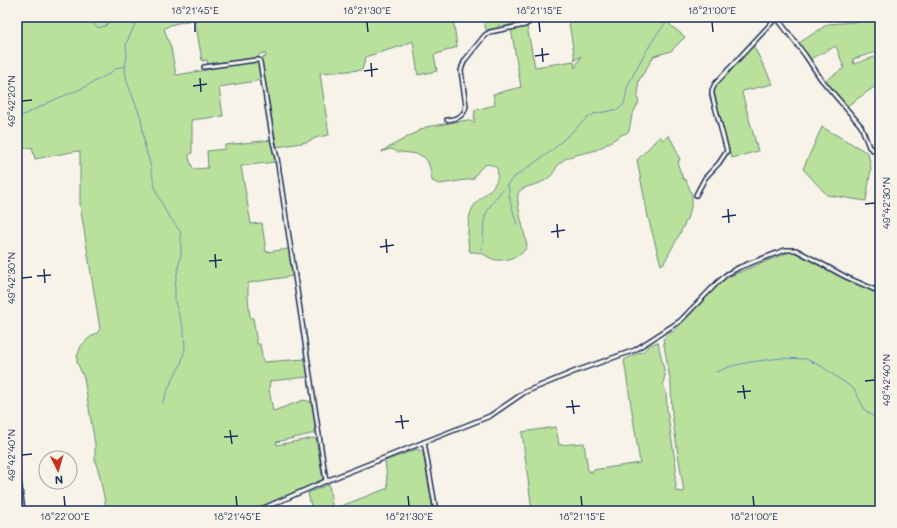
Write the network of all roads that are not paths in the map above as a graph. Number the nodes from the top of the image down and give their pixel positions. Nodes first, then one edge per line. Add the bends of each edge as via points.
1 (532, 17) edge
2 (777, 17) edge
3 (204, 67) dead end
4 (447, 120) dead end
5 (880, 150) edge
6 (696, 195) dead end
7 (880, 292) edge
8 (424, 442) junction
9 (17, 474) edge
10 (326, 481) junction
11 (22, 511) edge
12 (258, 511) edge
13 (436, 511) edge

1 - 4 street via 531,21 525,24 485,35 462,66 465,110 458,117
2 - 5 street via 821,79 861,126 869,147
2 - 6 street via 713,87 712,95 727,151 705,178
3 - 10 street via 256,60 260,62 287,220
7 - 8 street via 796,250 785,250 727,274 680,321 635,350 525,392 490,416
8 - 10 street
8 - 13 street
9 - 11 main road
10 - 12 street

